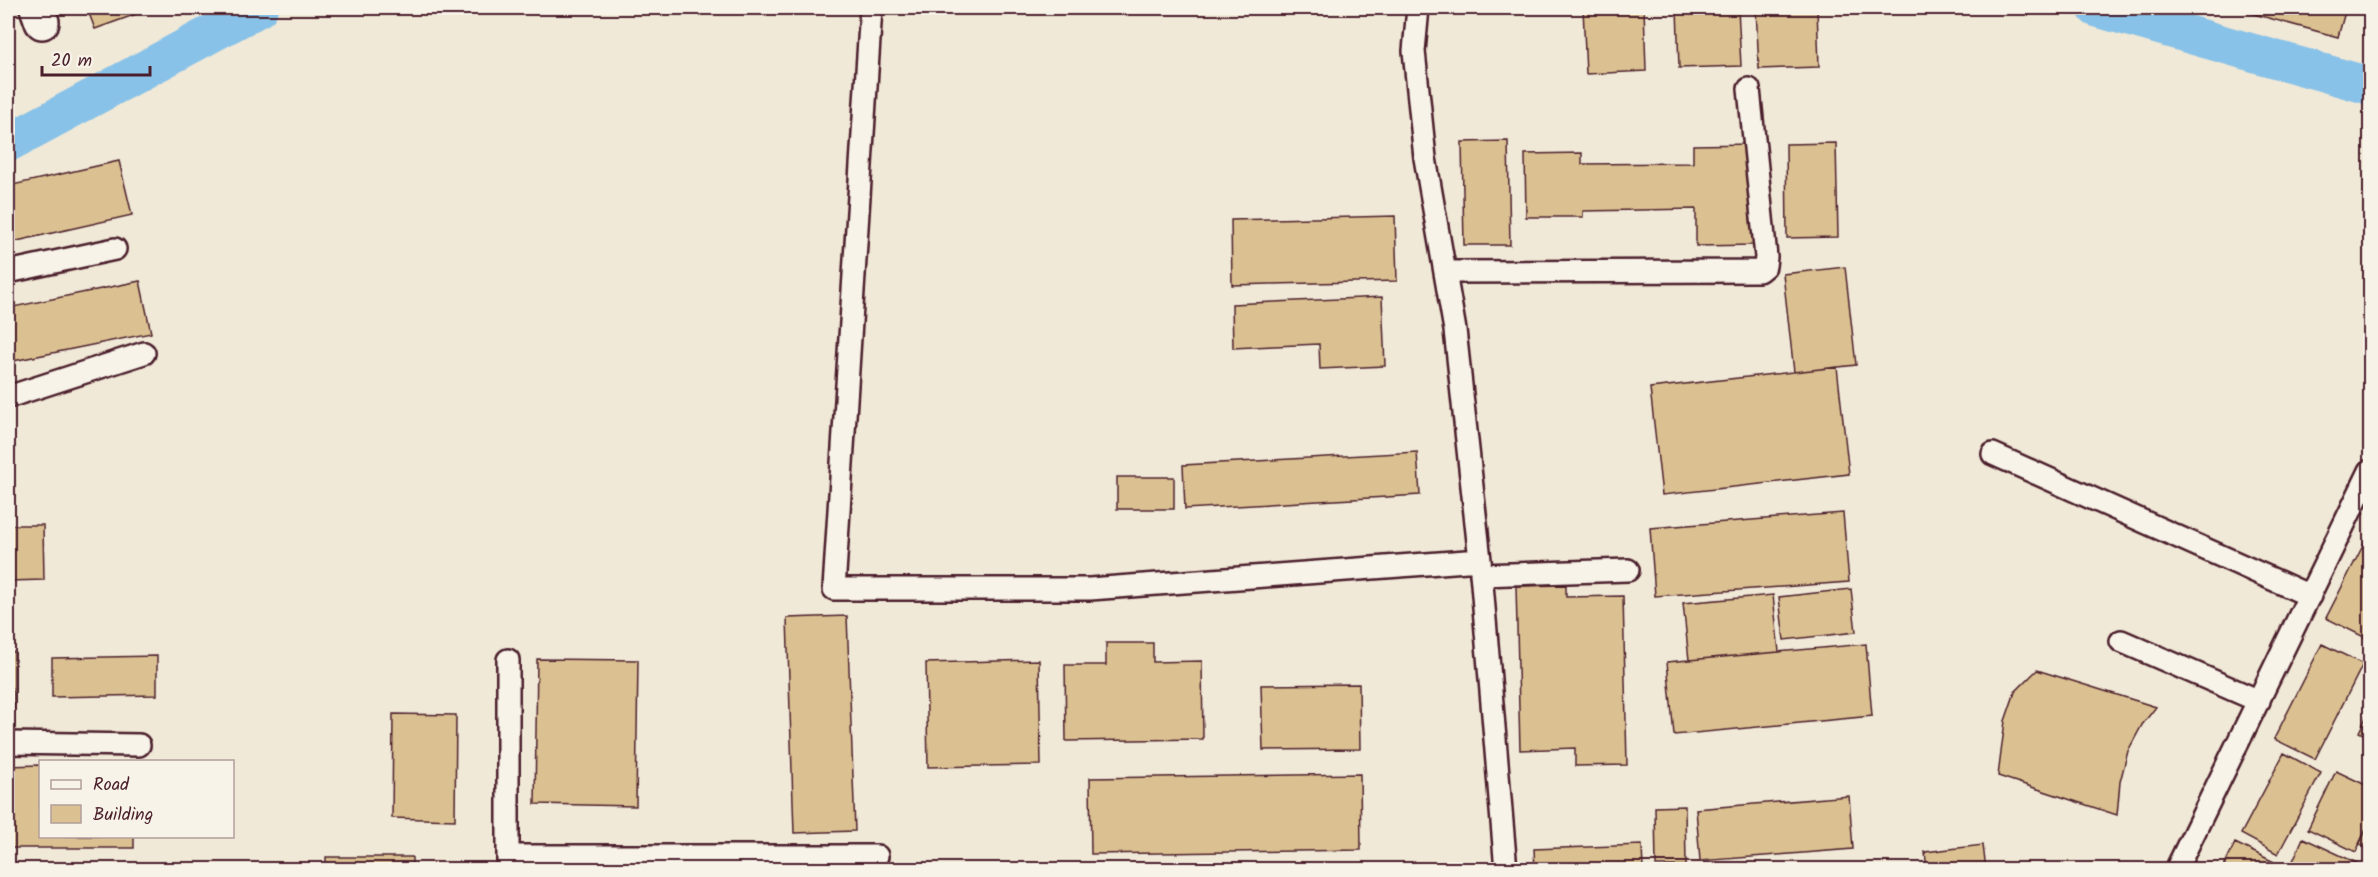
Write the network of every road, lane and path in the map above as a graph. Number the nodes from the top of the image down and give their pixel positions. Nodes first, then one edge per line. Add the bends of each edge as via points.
1 (871, 8) edge
2 (1418, 8) edge
3 (1749, 89) dead end
4 (115, 249) dead end
5 (8, 272) edge
6 (1445, 272) junction
7 (144, 353) dead end
8 (8, 397) edge
9 (1994, 454) dead end
10 (2370, 471) edge
11 (1480, 567) junction
12 (1628, 570) dead end
13 (2310, 596) junction
14 (2121, 641) dead end
15 (508, 660) dead end
16 (2259, 701) junction
17 (8, 743) edge
18 (139, 745) dead end
19 (876, 856) dead end
20 (508, 863) edge
21 (1506, 870) edge
22 (2176, 870) edge

1 - 11 lane via 834,589 1090,589
2 - 6 lane via 1414,51 1425,158
3 - 6 lane via 1766,257 1765,266 1759,271
4 - 5 lane
6 - 11 lane via 1455,330
7 - 8 lane
9 - 13 lane
10 - 13 lane
11 - 12 lane
11 - 21 lane
13 - 16 lane
14 - 16 lane
15 - 20 lane
16 - 22 lane
17 - 18 lane
19 - 20 lane

